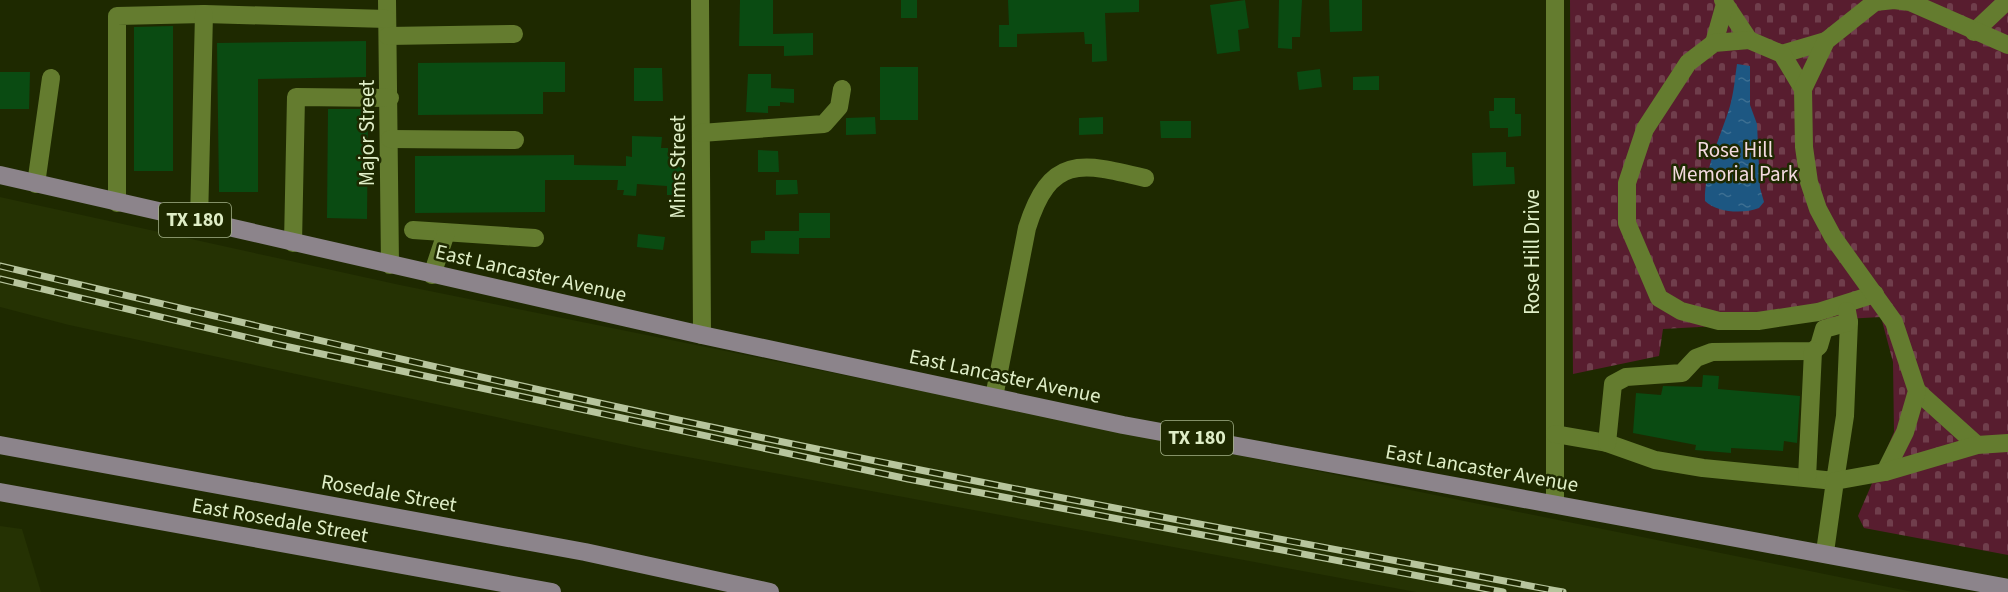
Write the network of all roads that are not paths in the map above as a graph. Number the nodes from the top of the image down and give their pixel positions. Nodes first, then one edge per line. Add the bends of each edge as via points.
1 (387, 0) edge
2 (700, 0) edge
3 (1555, 0) edge
4 (2008, 1) edge
5 (1724, 2) edge
6 (2008, 8) edge
7 (204, 14) junction
8 (387, 27) junction
9 (1974, 32) junction
10 (514, 34) dead end
11 (1749, 40) junction
12 (1826, 41) junction
13 (1714, 43) junction
14 (2008, 45) edge
15 (1782, 54) junction
16 (51, 78) dead end
17 (842, 88) dead end
18 (1803, 89) junction
19 (390, 98) junction
20 (701, 133) junction
21 (390, 139) junction
22 (515, 140) dead end
23 (0, 176) edge
24 (1145, 178) dead end
25 (36, 184) junction
26 (117, 202) junction
27 (199, 221) junction
28 (412, 230) dead end
29 (446, 233) junction
30 (535, 238) dead end
31 (293, 243) junction
32 (390, 265) junction
33 (432, 275) junction
34 (1875, 294) junction
35 (1845, 303) junction
36 (1849, 322) junction
37 (702, 335) junction
38 (1813, 351) junction
39 (1917, 391) junction
40 (994, 397) junction
41 (1555, 434) junction
42 (2008, 442) edge
43 (1607, 443) junction
44 (0, 445) edge
45 (1977, 445) junction
46 (1885, 472) junction
47 (1807, 478) junction
48 (1835, 481) junction
49 (0, 492) edge
50 (1555, 504) junction
51 (1825, 552) junction
52 (2008, 588) edge
53 (552, 592) edge
54 (770, 592) edge

1 - 8 street, Major Street
2 - 20 street, Mims Street
3 - 41 street, Rose Hill Drive
4 - 6 street
4 - 9 street
5 - 11 street
5 - 13 street
7 - 8 street
7 - 26 street via 117,16
7 - 27 street
8 - 10 street
8 - 19 street, Major Street
9 - 12 street via 1927,9 1894,0 1875,2
9 - 14 street
11 - 13 street
11 - 15 street
12 - 15 street
12 - 18 street
13 - 35 street via 1688,63 1645,129 1627,183 1628,223 1659,298 1681,311 1719,321 1758,321 1818,312
15 - 18 street
16 - 25 street
17 - 20 street via 839,107 824,124
18 - 34 street via 1804,147 1818,209 1833,237
19 - 21 street, Major Street
19 - 31 street via 296,97
20 - 37 street, Mims Street
21 - 22 street
21 - 32 street, Major Street
23 - 25 main road, East Lancaster Avenue / TX 180
24 - 40 street via 1087,166 1046,184 1027,228
25 - 26 main road, East Lancaster Avenue / TX 180
26 - 27 main road, East Lancaster Avenue / TX 180
27 - 31 main road, East Lancaster Avenue / TX 180
28 - 29 street
29 - 30 street
29 - 33 street
31 - 32 main road, East Lancaster Avenue / TX 180
32 - 33 main road, East Lancaster Avenue / TX 180
33 - 37 main road, East Lancaster Avenue / TX 180
34 - 35 street
34 - 39 street via 1894,322
35 - 36 street
36 - 38 street via 1824,329 1819,346
36 - 48 street via 1845,416
37 - 40 main road, East Lancaster Avenue / TX 180
38 - 43 street via 1712,352 1696,358 1682,373 1626,377 1613,384
38 - 47 street
39 - 45 street
39 - 46 street via 1905,432
40 - 50 main road, East Lancaster Avenue / TX 180 via 1123,425
41 - 43 street
41 - 50 street, Rose Hill Drive
42 - 45 street
43 - 47 street via 1665,461
44 - 54 main road, Rosedale Street via 574,550
45 - 46 street
46 - 48 street
47 - 48 street
48 - 51 street
49 - 53 main road, East Rosedale Street
50 - 51 main road, East Lancaster Avenue / TX 180
51 - 52 main road, East Lancaster Avenue / TX 180

